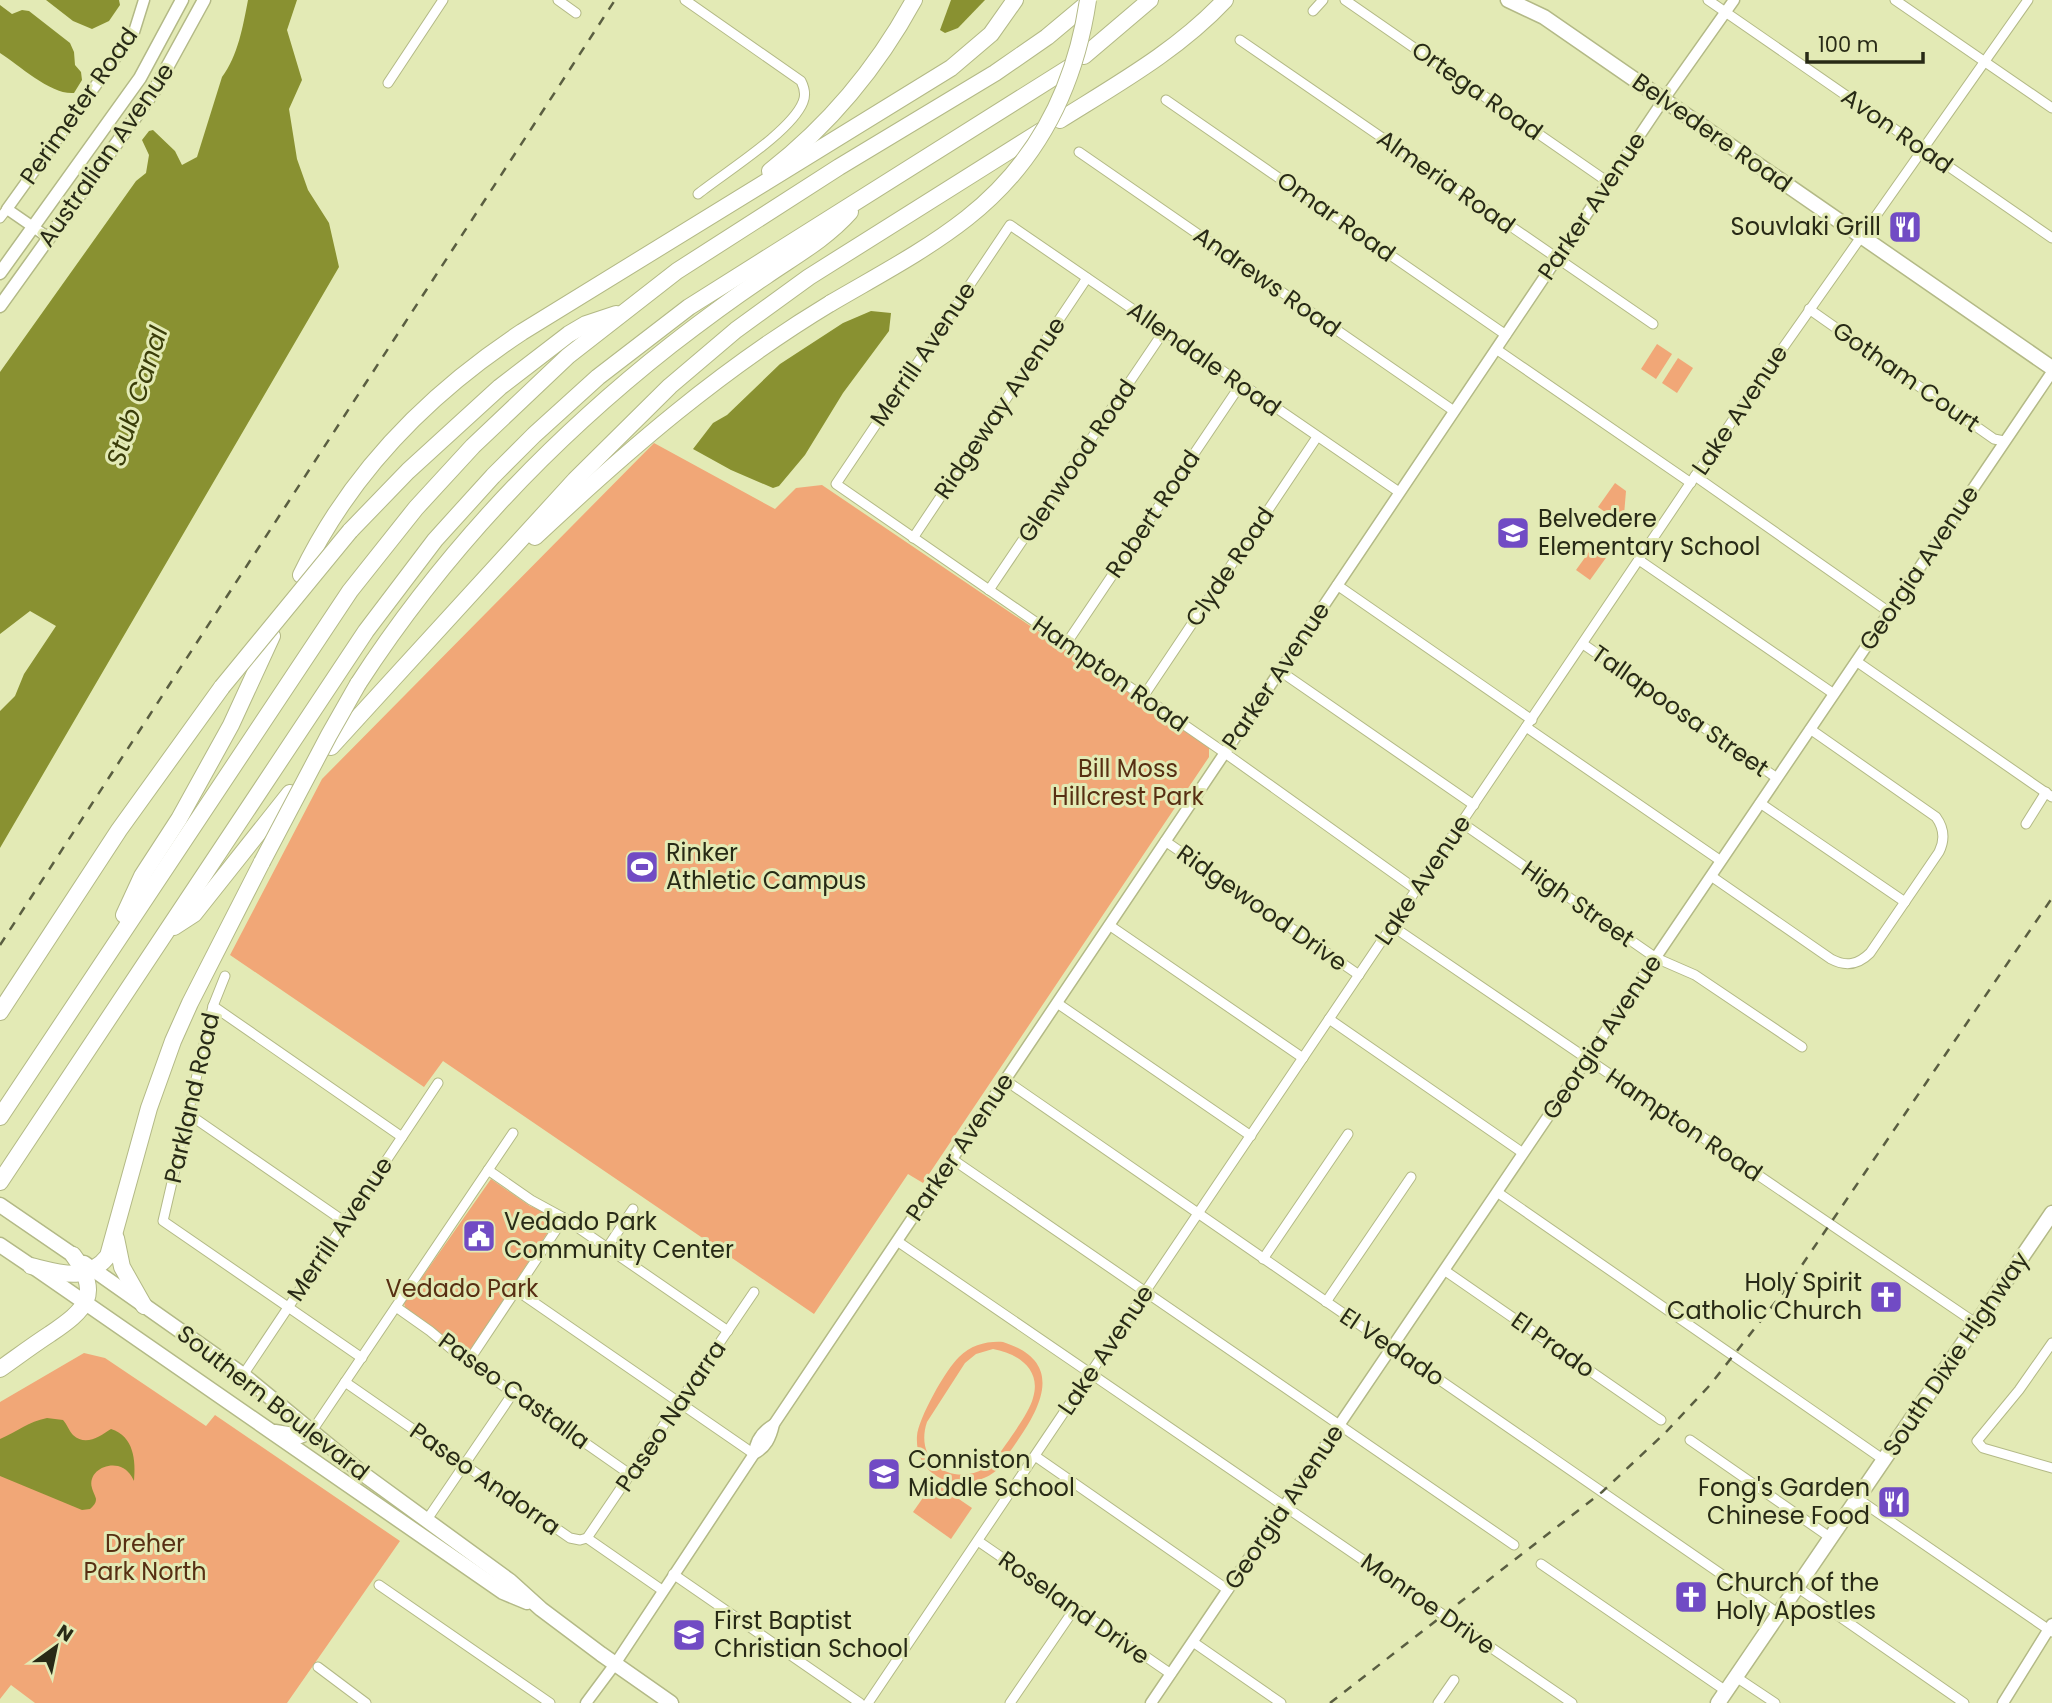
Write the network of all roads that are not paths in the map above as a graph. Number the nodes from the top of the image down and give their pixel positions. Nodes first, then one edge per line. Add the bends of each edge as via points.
1 (144, 0) edge
2 (182, 0) edge
3 (204, 0) edge
4 (443, 0) edge
5 (558, 0) edge
6 (914, 0) edge
7 (1150, 0) edge
8 (1226, 0) edge
9 (1322, 0) edge
10 (1345, 0) edge
11 (1508, 0) edge
12 (1526, 0) edge
13 (1708, 0) edge
14 (1734, 0) edge
15 (1895, 0) edge
16 (2028, 0) edge
17 (689, 1) edge
18 (1014, 2) edge
19 (1086, 3) edge
20 (1313, 11) dead end
21 (1726, 12) junction
22 (576, 13) dead end
23 (1544, 18) junction
24 (1240, 40) dead end
25 (1084, 56) dead end
26 (1985, 62) junction
27 (1070, 67) dead end
28 (388, 83) dead end
29 (1664, 99) junction
30 (1166, 100) dead end
31 (2052, 108) edge
32 (1060, 120) dead end
33 (1041, 131) dead end
34 (1923, 149) junction
35 (1079, 152) dead end
36 (1608, 182) junction
37 (698, 194) dead end
38 (858, 202) junction
39 (3, 214) edge
40 (711, 215) junction
41 (1010, 225) joint
42 (33, 227) junction
43 (1861, 236) junction
44 (2052, 237) edge
45 (49, 238) junction
46 (1557, 258) junction
47 (0, 273) edge
48 (1087, 278) junction
49 (0, 306) edge
50 (1809, 309) junction
51 (628, 310) junction
52 (1653, 324) dead end
53 (1164, 331) junction
54 (1506, 335) junction
55 (1496, 349) junction
56 (2052, 370) edge
57 (1241, 384) junction
58 (1454, 411) junction
59 (1317, 438) junction
60 (2004, 442) junction
61 (1693, 480) junction
62 (836, 484) joint
63 (1399, 492) junction
64 (913, 538) junction
65 (1639, 560) junction
66 (301, 575) dead end
67 (1337, 585) junction
68 (989, 590) junction
69 (470, 594) junction
70 (1889, 612) junction
71 (272, 636) dead end
72 (1066, 643) junction
73 (1583, 644) junction
74 (1856, 661) junction
75 (1280, 670) junction
76 (1833, 694) junction
77 (1143, 697) junction
78 (1529, 723) junction
79 (1810, 729) junction
80 (331, 747) dead end
81 (1225, 753) junction
82 (1777, 778) junction
83 (290, 793) dead end
84 (2049, 794) edge
85 (1760, 803) junction
86 (1474, 805) junction
87 (1462, 823) junction
88 (2026, 824) dead end
89 (1165, 841) junction
90 (1721, 861) junction
91 (1711, 876) junction
92 (1417, 890) junction
93 (1905, 902) junction
94 (1109, 925) junction
95 (1392, 926) junction
96 (166, 932) junction
97 (1656, 958) junction
98 (103, 962) junction
99 (1359, 975) junction
100 (225, 976) dead end
101 (1057, 1003) junction
102 (213, 1006) junction
103 (0, 1012) edge
104 (1329, 1019) junction
105 (1802, 1047) dead end
106 (1303, 1058) junction
107 (1587, 1059) junction
108 (1005, 1080) junction
109 (438, 1083) dead end
110 (187, 1113) junction
111 (0, 1117) edge
112 (513, 1133) dead end
113 (1348, 1134) dead end
114 (1251, 1136) junction
115 (402, 1137) junction
116 (1523, 1153) junction
117 (952, 1159) junction
118 (488, 1170) junction
119 (1411, 1177) dead end
120 (0, 1182) edge
121 (1497, 1192) junction
122 (0, 1205) edge
123 (632, 1209) dead end
124 (1198, 1214) junction
125 (564, 1218) junction
126 (345, 1222) junction
127 (2049, 1223) edge
128 (116, 1233) junction
129 (897, 1241) junction
130 (0, 1245) edge
131 (607, 1248) junction
132 (74, 1255) joint
133 (1263, 1259) junction
134 (31, 1266) junction
135 (1444, 1270) junction
136 (89, 1272) junction
137 (516, 1290) junction
138 (754, 1292) dead end
139 (1146, 1292) junction
140 (1326, 1302) junction
141 (86, 1303) junction
142 (144, 1306) junction
143 (396, 1307) junction
144 (288, 1308) junction
145 (1977, 1324) junction
146 (727, 1331) junction
147 (2052, 1343) edge
148 (1392, 1347) junction
149 (362, 1358) junction
150 (468, 1362) junction
151 (0, 1369) edge
152 (1091, 1373) junction
153 (243, 1375) junction
154 (345, 1382) junction
155 (513, 1393) junction
156 (680, 1403) junction
157 (1661, 1420) dead end
158 (1339, 1425) junction
159 (267, 1430) junction
160 (312, 1432) junction
161 (1690, 1440) dead end
162 (299, 1450) junction
163 (754, 1454) junction
164 (1035, 1456) junction
165 (345, 1459) junction
166 (1884, 1460) junction
167 (465, 1465) junction
168 (2052, 1468) edge
169 (631, 1475) junction
170 (1858, 1499) junction
171 (1285, 1505) junction
172 (382, 1508) junction
173 (426, 1521) junction
174 (587, 1538) junction
175 (1831, 1538) junction
176 (978, 1541) junction
177 (1514, 1545) dead end
178 (1541, 1564) dead end
179 (673, 1574) junction
180 (380, 1586) dead end
181 (1797, 1587) junction
182 (662, 1590) junction
183 (1228, 1590) junction
184 (1074, 1608) junction
185 (541, 1609) junction
186 (1779, 1614) junction
187 (2051, 1628) edge
188 (1193, 1642) junction
189 (615, 1664) junction
190 (318, 1667) dead end
191 (1171, 1674) junction
192 (1736, 1676) junction
193 (1454, 1680) dead end
194 (1722, 1697) edge
195 (366, 1703) edge
196 (550, 1703) edge
197 (586, 1703) edge
198 (671, 1703) edge
199 (860, 1703) edge
200 (868, 1703) edge
201 (1010, 1703) edge
202 (1151, 1703) edge
203 (1281, 1703) edge
204 (1438, 1703) edge
205 (1572, 1703) edge
206 (1774, 1703) edge
207 (1964, 1703) edge
208 (2003, 1703) edge

1 - 39 street, Perimeter Road via 134,32
2 - 42 main road, Australian Avenue via 139,78
3 - 45 main road, Australian Avenue via 154,91
4 - 28 street
5 - 22 street
6 - 40 highway via 877,58 827,119 775,167
7 - 25 highway
8 - 32 highway via 1161,57
9 - 20 street
10 - 36 street, Ortega Road
11 - 23 main road, Belvedere Road
12 - 23 main road, Belvedere Road
13 - 21 street, Avon Road
14 - 21 street, Parker Avenue
15 - 26 street
16 - 26 street, Lake Avenue
17 - 37 street via 801,81 804,89 803,103 784,128
18 - 40 highway via 992,34 951,68
19 - 51 highway via 1004,68 723,241
19 - 69 highway, bridge via 1078,52 1059,102 1044,133 1015,173 964,220 831,303 678,409
21 - 29 street, Parker Avenue
21 - 34 street, Avon Road
23 - 29 main road, Belvedere Road
24 - 46 street, Almeria Road
26 - 31 street
26 - 34 street, Lake Avenue
27 - 38 highway
29 - 36 street, Parker Avenue
29 - 43 main road, Belvedere Road
30 - 54 street, Omar Road
33 - 69 highway via 839,256 718,345 613,440
34 - 43 street, Lake Avenue
34 - 44 street, Avon Road
35 - 58 street, Andrews Road
36 - 46 street, Parker Avenue
38 - 96 highway via 738,274 651,335 576,396 493,476 382,608
38 - 128 highway, bridge via 835,229 739,295 603,401 500,499 394,630 358,684 190,1003 149,1108
39 - 42 street, Perimeter Road
40 - 66 highway via 522,332 437,395 363,475
41 - 48 street, Allendale Road
41 - 62 street, Merrill Avenue
42 - 45 street, Perimeter Road
42 - 47 main road, Australian Avenue
43 - 50 street, Lake Avenue
43 - 56 main road, Belvedere Road
45 - 49 main road, Australian Avenue
46 - 52 street, Almeria Road
46 - 54 street, Parker Avenue
48 - 53 street, Allendale Road
48 - 64 street, Ridgeway Avenue
50 - 60 street, Gotham Court
50 - 61 street, Lake Avenue
51 - 98 highway via 568,356 506,413 402,524 338,609
51 - 103 highway, bridge via 586,324 500,387 350,531 222,687 119,830
53 - 57 street, Allendale Road
53 - 68 street, Glenwood Road
54 - 55 street, Parker Avenue
55 - 58 street, Parker Avenue
55 - 61 street
56 - 60 street, Georgia Avenue
57 - 59 street, Allendale Road
57 - 72 street, Robert Road
58 - 63 street, Parker Avenue
59 - 63 street, Allendale Road
59 - 77 street, Clyde Road
60 - 70 street, Georgia Avenue
61 - 65 street, Lake Avenue
61 - 70 street via 1861,593 1870,594
62 - 64 street, Hampton Road
63 - 67 street, Parker Avenue
64 - 68 street, Hampton Road
65 - 73 street, Lake Avenue
65 - 76 street
67 - 75 street, Parker Avenue
67 - 78 street
68 - 72 street, Hampton Road
69 - 80 highway
70 - 74 street, Georgia Avenue
71 - 98 highway via 226,734 142,876
72 - 77 street, Hampton Road
73 - 78 street, Lake Avenue
73 - 82 street, Tallapoosa Street
74 - 76 street, Georgia Avenue
74 - 84 street
75 - 81 street, Parker Avenue
75 - 86 street
76 - 79 street, Georgia Avenue
77 - 81 street, Hampton Road
78 - 86 street, Lake Avenue
78 - 90 street
79 - 82 street, Georgia Avenue
79 - 93 street via 1939,822 1941,848
81 - 89 street, Parker Avenue
81 - 92 street, Hampton Road
82 - 85 street, Georgia Avenue
83 - 96 highway via 194,914
84 - 88 street
85 - 90 street, Georgia Avenue
85 - 93 street
86 - 87 street, Lake Avenue
87 - 92 street, Lake Avenue
87 - 97 street, High Street
89 - 94 street, Parker Avenue
89 - 99 street, Ridgewood Drive
90 - 91 street, Georgia Avenue
91 - 93 street via 1831,959 1846,964 1857,963 1870,953
91 - 97 street, Georgia Avenue
92 - 95 street, Lake Avenue
94 - 101 street, Parker Avenue
94 - 106 street
95 - 99 street, Lake Avenue
95 - 107 street, Hampton Road
96 - 120 highway
97 - 105 street, High Street via 1695,975
97 - 107 street, Georgia Avenue
98 - 111 highway
99 - 104 street, Lake Avenue
100 - 102 street, Parkland Road
101 - 108 street, Parker Avenue
101 - 114 street
102 - 110 street, Parkland Road
102 - 115 street
104 - 106 street, Lake Avenue
104 - 116 street
106 - 114 street, Lake Avenue
107 - 116 street, Georgia Avenue
107 - 145 street, Hampton Road
108 - 117 street, Parker Avenue
108 - 124 street, El Vedado
109 - 115 street, Merrill Avenue
110 - 126 street
110 - 144 street, Parkland Road via 163,1221
112 - 118 street
113 - 133 street
114 - 124 street, Lake Avenue
115 - 126 street, Merrill Avenue
116 - 121 street, Georgia Avenue
117 - 129 street, Parker Avenue
117 - 139 street
118 - 125 street
118 - 143 street
119 - 140 street
121 - 135 street, Georgia Avenue
121 - 166 street
122 - 132 main road
123 - 131 street
124 - 133 street, El Vedado
124 - 139 street, Lake Avenue
125 - 131 street
125 - 137 street
126 - 144 street, Merrill Avenue
127 - 145 main road, South Dixie Highway
128 - 136 highway via 108,1256
128 - 142 highway via 122,1267
129 - 152 street, Monroe Drive
129 - 163 street, Parker Avenue via 774,1424 762,1450
130 - 134 main road, Southern Boulevard
131 - 146 street
132 - 136 highway
133 - 140 street, El Vedado
134 - 136 highway via 74,1275
134 - 141 main road, Southern Boulevard
135 - 148 street, Georgia Avenue
135 - 157 street, El Prado
136 - 141 highway
136 - 142 main road, Southern Boulevard
137 - 150 street
137 - 156 street
138 - 146 street, Paseo Navarra
139 - 152 street, Lake Avenue
139 - 158 street
140 - 148 street, El Vedado
141 - 151 highway via 72,1319
141 - 159 main road, Southern Boulevard
142 - 153 main road, Southern Boulevard
143 - 149 street
143 - 150 street, Paseo Castalla
144 - 149 street
144 - 153 street, Merrill Avenue
145 - 166 main road, South Dixie Highway
146 - 156 street, Paseo Navarra
147 - 168 street via 1977,1441 1983,1448
148 - 158 street, Georgia Avenue
148 - 186 street, El Vedado
149 - 154 street
150 - 155 street, Paseo Castalla
152 - 164 street, Lake Avenue
152 - 171 street, Monroe Drive
153 - 160 main road, Southern Boulevard
154 - 160 street
154 - 167 street, Paseo Andorra
155 - 167 street
155 - 169 street, Paseo Castalla
156 - 163 street
156 - 169 street, Paseo Navarra
158 - 171 street, Georgia Avenue
158 - 177 street
159 - 160 main road via 287,1436
159 - 162 main road, Southern Boulevard
160 - 165 main road, Southern Boulevard
161 - 175 street
162 - 165 main road via 305,1443 313,1443 332,1457
162 - 172 main road, Southern Boulevard
163 - 179 street, Parker Avenue
164 - 176 street, Lake Avenue
164 - 183 street
165 - 173 main road, Southern Boulevard
166 - 170 main road, South Dixie Highway
167 - 173 street
167 - 174 street, Paseo Andorra via 570,1538
169 - 174 street, Paseo Navarra
170 - 175 main road, South Dixie Highway
170 - 187 street
171 - 183 street, Georgia Avenue
171 - 205 street, Monroe Drive
172 - 173 main road
172 - 185 main road, Southern Boulevard via 503,1592
173 - 185 main road, Southern Boulevard
174 - 182 street, Paseo Andorra
175 - 181 main road, South Dixie Highway
176 - 184 street, Roseland Drive
176 - 200 street, Lake Avenue
178 - 194 street
179 - 182 street, Parker Avenue
179 - 199 street
180 - 196 street
181 - 186 main road, South Dixie Highway
181 - 207 street
182 - 189 street, Parker Avenue
183 - 188 street, Georgia Avenue
184 - 191 street, Roseland Drive
184 - 201 street
185 - 189 main road, Southern Boulevard
186 - 192 main road, South Dixie Highway
187 - 208 street
188 - 191 street, Georgia Avenue
188 - 203 street
189 - 197 street, Parker Avenue
189 - 198 main road, Southern Boulevard
190 - 195 street
191 - 202 street, Georgia Avenue
192 - 194 main road, South Dixie Highway
192 - 206 street
193 - 204 street

